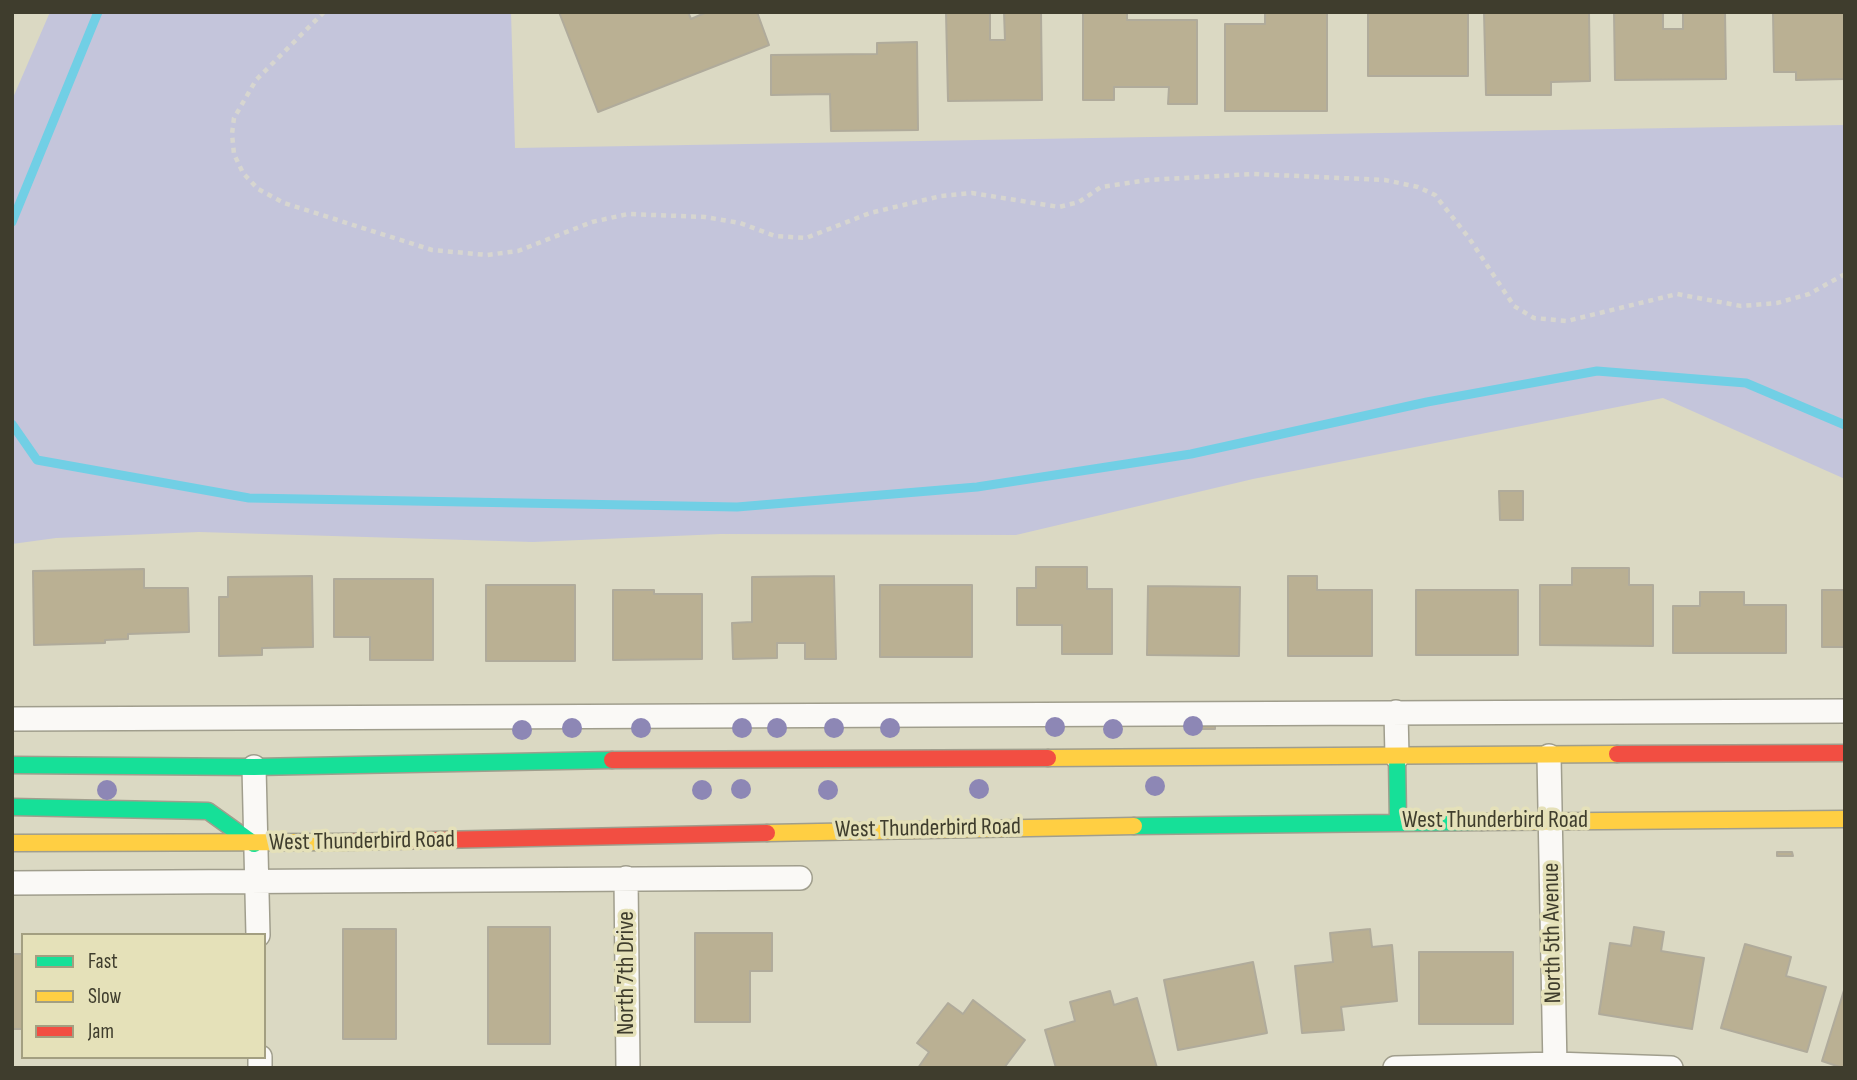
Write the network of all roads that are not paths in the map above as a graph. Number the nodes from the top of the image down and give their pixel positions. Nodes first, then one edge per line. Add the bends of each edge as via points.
1 (1845, 711) edge
2 (1396, 712) junction
3 (12, 719) edge
4 (1845, 752) edge
5 (1549, 756) junction
6 (1397, 757) junction
7 (12, 765) edge
8 (254, 768) junction
9 (12, 807) edge
10 (1845, 819) edge
11 (1398, 821) junction
12 (1551, 821) junction
13 (12, 843) edge
14 (254, 844) junction
15 (626, 878) junction
16 (800, 878) dead end
17 (256, 881) junction
18 (12, 883) edge
19 (258, 933) edge
20 (1555, 1066) edge
21 (628, 1068) edge
22 (1395, 1068) edge
23 (1671, 1068) edge

1 - 2 street
2 - 3 street
2 - 6 street
4 - 5 main road
5 - 6 main road
5 - 12 street, North 5th Avenue
6 - 8 main road via 626,760
6 - 11 main road
7 - 8 main road
8 - 14 street
9 - 14 main road via 208,811
10 - 12 main road, West Thunderbird Road
11 - 12 main road, West Thunderbird Road
11 - 14 main road, West Thunderbird Road
12 - 20 street, North 5th Avenue
13 - 14 main road, West Thunderbird Road
14 - 17 street
15 - 16 street, West Thunderbird Road
15 - 17 street, West Thunderbird Road
15 - 21 street, North 7th Drive
17 - 18 street, West Thunderbird Road
17 - 19 street
20 - 22 street
20 - 23 street

